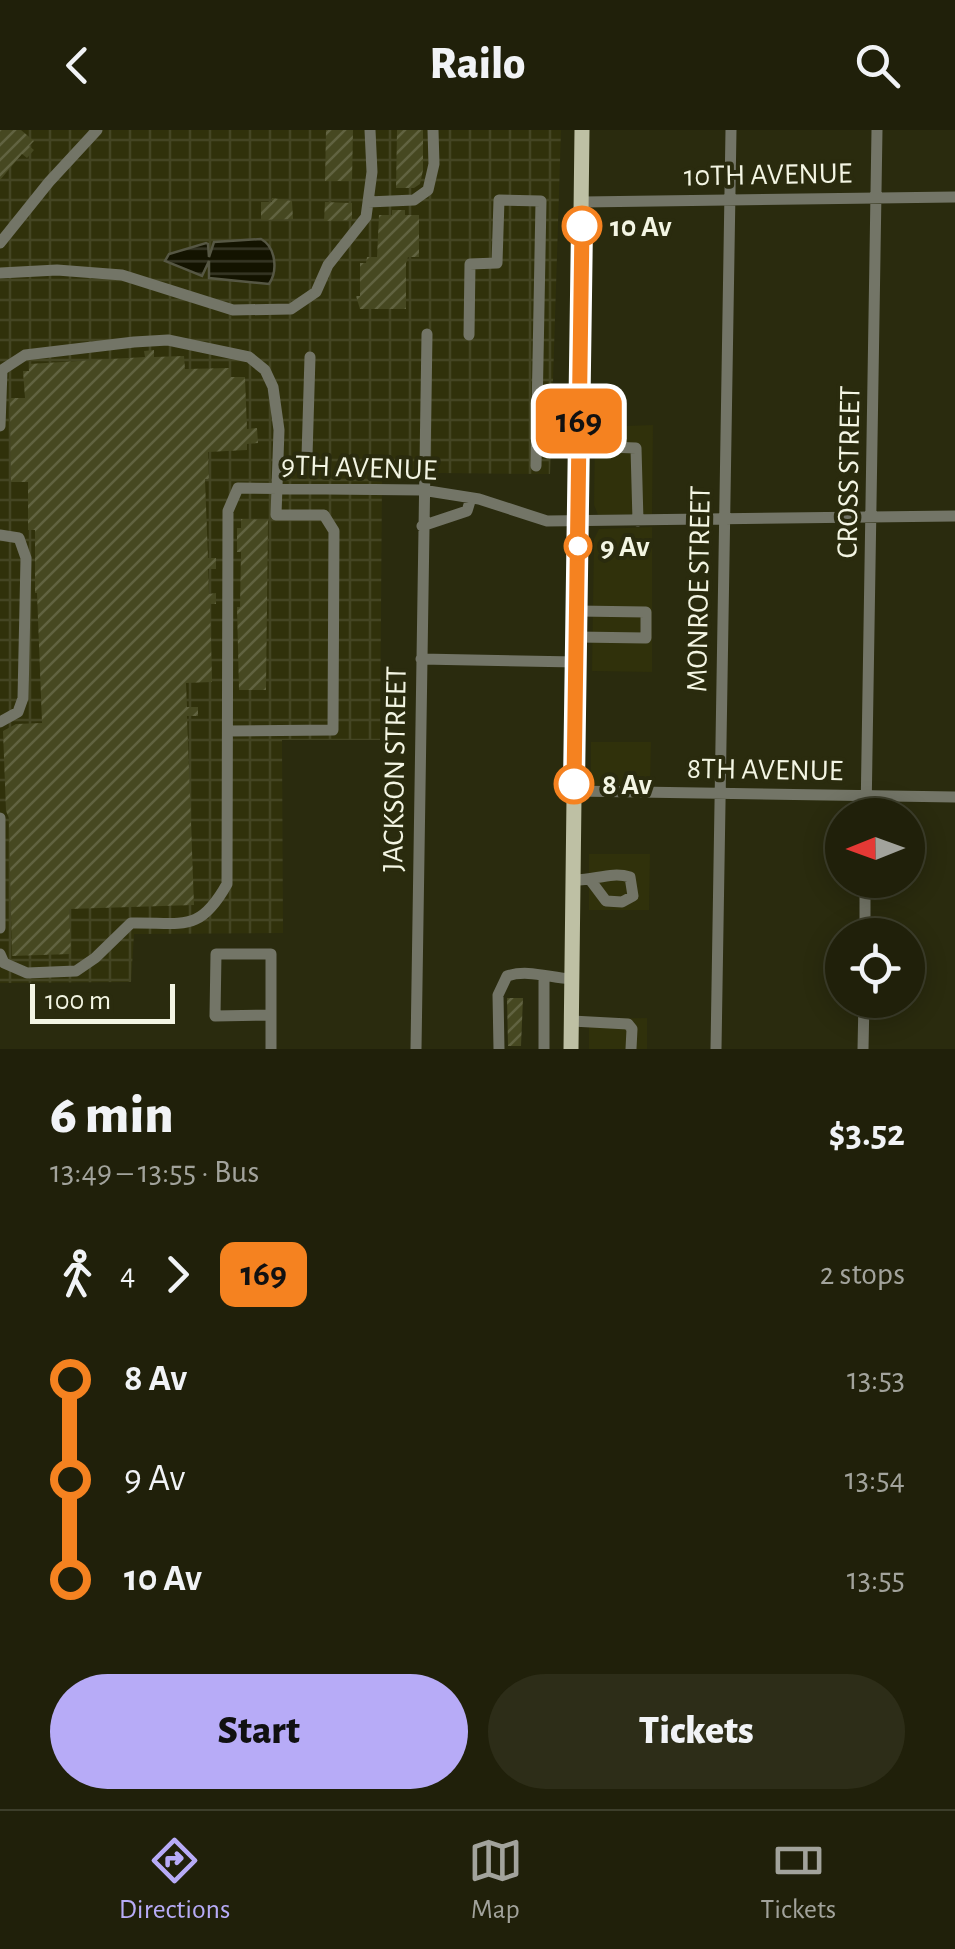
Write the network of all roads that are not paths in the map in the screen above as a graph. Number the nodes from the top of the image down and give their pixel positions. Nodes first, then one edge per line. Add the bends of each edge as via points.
1 (96, 130) edge
2 (370, 130) edge
3 (432, 130) edge
4 (582, 130) edge
5 (732, 130) edge
6 (877, 130) edge
7 (955, 197) edge
8 (876, 198) junction
9 (730, 200) junction
10 (368, 202) junction
11 (582, 202) junction
12 (0, 243) edge
13 (0, 274) edge
14 (427, 334) dead end
15 (469, 334) dead end
16 (310, 357) dead end
17 (0, 426) edge
18 (579, 446) junction
19 (307, 456) dead end
20 (536, 466) dead end
21 (277, 490) junction
22 (422, 490) junction
23 (472, 498) junction
24 (955, 516) edge
25 (872, 517) junction
26 (724, 520) junction
27 (578, 521) junction
28 (638, 521) junction
29 (422, 526) junction
30 (0, 535) edge
31 (577, 611) junction
32 (576, 637) junction
33 (421, 658) junction
34 (576, 662) junction
35 (0, 722) edge
36 (228, 731) junction
37 (574, 791) junction
38 (719, 794) junction
39 (866, 796) junction
40 (955, 797) edge
41 (0, 818) edge
42 (573, 880) junction
43 (591, 881) dead end
44 (0, 928) edge
45 (0, 954) edge
46 (544, 978) junction
47 (572, 979) junction
48 (270, 1015) junction
49 (864, 1018) edge
50 (572, 1021) junction
51 (272, 1049) edge
52 (416, 1049) edge
53 (499, 1049) edge
54 (544, 1049) edge
55 (571, 1049) edge
56 (632, 1049) edge
57 (716, 1049) edge
58 (864, 1049) edge

1 - 12 street
2 - 10 street
3 - 10 street via 428,190 414,200
4 - 11 main road
5 - 9 street, MONROE STREET
6 - 8 street, CROSS STREET
7 - 8 street, 10TH AVENUE
8 - 9 street, 10TH AVENUE
8 - 25 street, CROSS STREET
9 - 11 street, 10TH AVENUE
9 - 26 street, MONROE STREET
10 - 13 street via 366,217 316,292 291,309 233,310 122,276
11 - 18 main road
14 - 22 street, JACKSON STREET
15 - 20 street via 470,264 497,263 499,200 542,201
16 - 19 street
17 - 21 street via 2,370 25,355 168,340 235,353 265,370 272,386
18 - 27 main road
18 - 28 street via 636,448
21 - 22 street, 9TH AVENUE
21 - 36 street, 9TH AVENUE via 238,488 228,511
21 - 36 street via 276,515 324,515 334,532 334,730
22 - 23 street, 9TH AVENUE
22 - 29 street, JACKSON STREET
23 - 27 street, 9TH AVENUE via 547,521
23 - 29 street via 467,511
24 - 25 street, 9TH AVENUE
25 - 26 street, 9TH AVENUE
25 - 39 street, CROSS STREET
26 - 28 street, 9TH AVENUE
26 - 38 street, MONROE STREET
27 - 28 street, 9TH AVENUE
27 - 31 main road
29 - 33 street, JACKSON STREET
30 - 35 street via 19,538 26,558 24,698 18,712
31 - 32 main road
31 - 32 street via 646,612 646,638
32 - 34 main road
33 - 34 street
33 - 52 street, JACKSON STREET
34 - 37 main road
36 - 45 street via 227,884 212,910 193,922 131,923 76,971 27,973 4,963
37 - 38 street, 8TH AVENUE
37 - 42 main road
38 - 39 street, 8TH AVENUE
38 - 57 street, MONROE STREET
39 - 40 street, 8TH AVENUE
41 - 44 street
42 - 43 street
42 - 47 main road
46 - 47 street
46 - 53 street via 512,973 502,981
46 - 54 street
47 - 50 main road
48 - 48 street via 215,1016 216,954 272,954
48 - 51 street
49 - 58 street
50 - 55 main road
50 - 56 street via 628,1024

